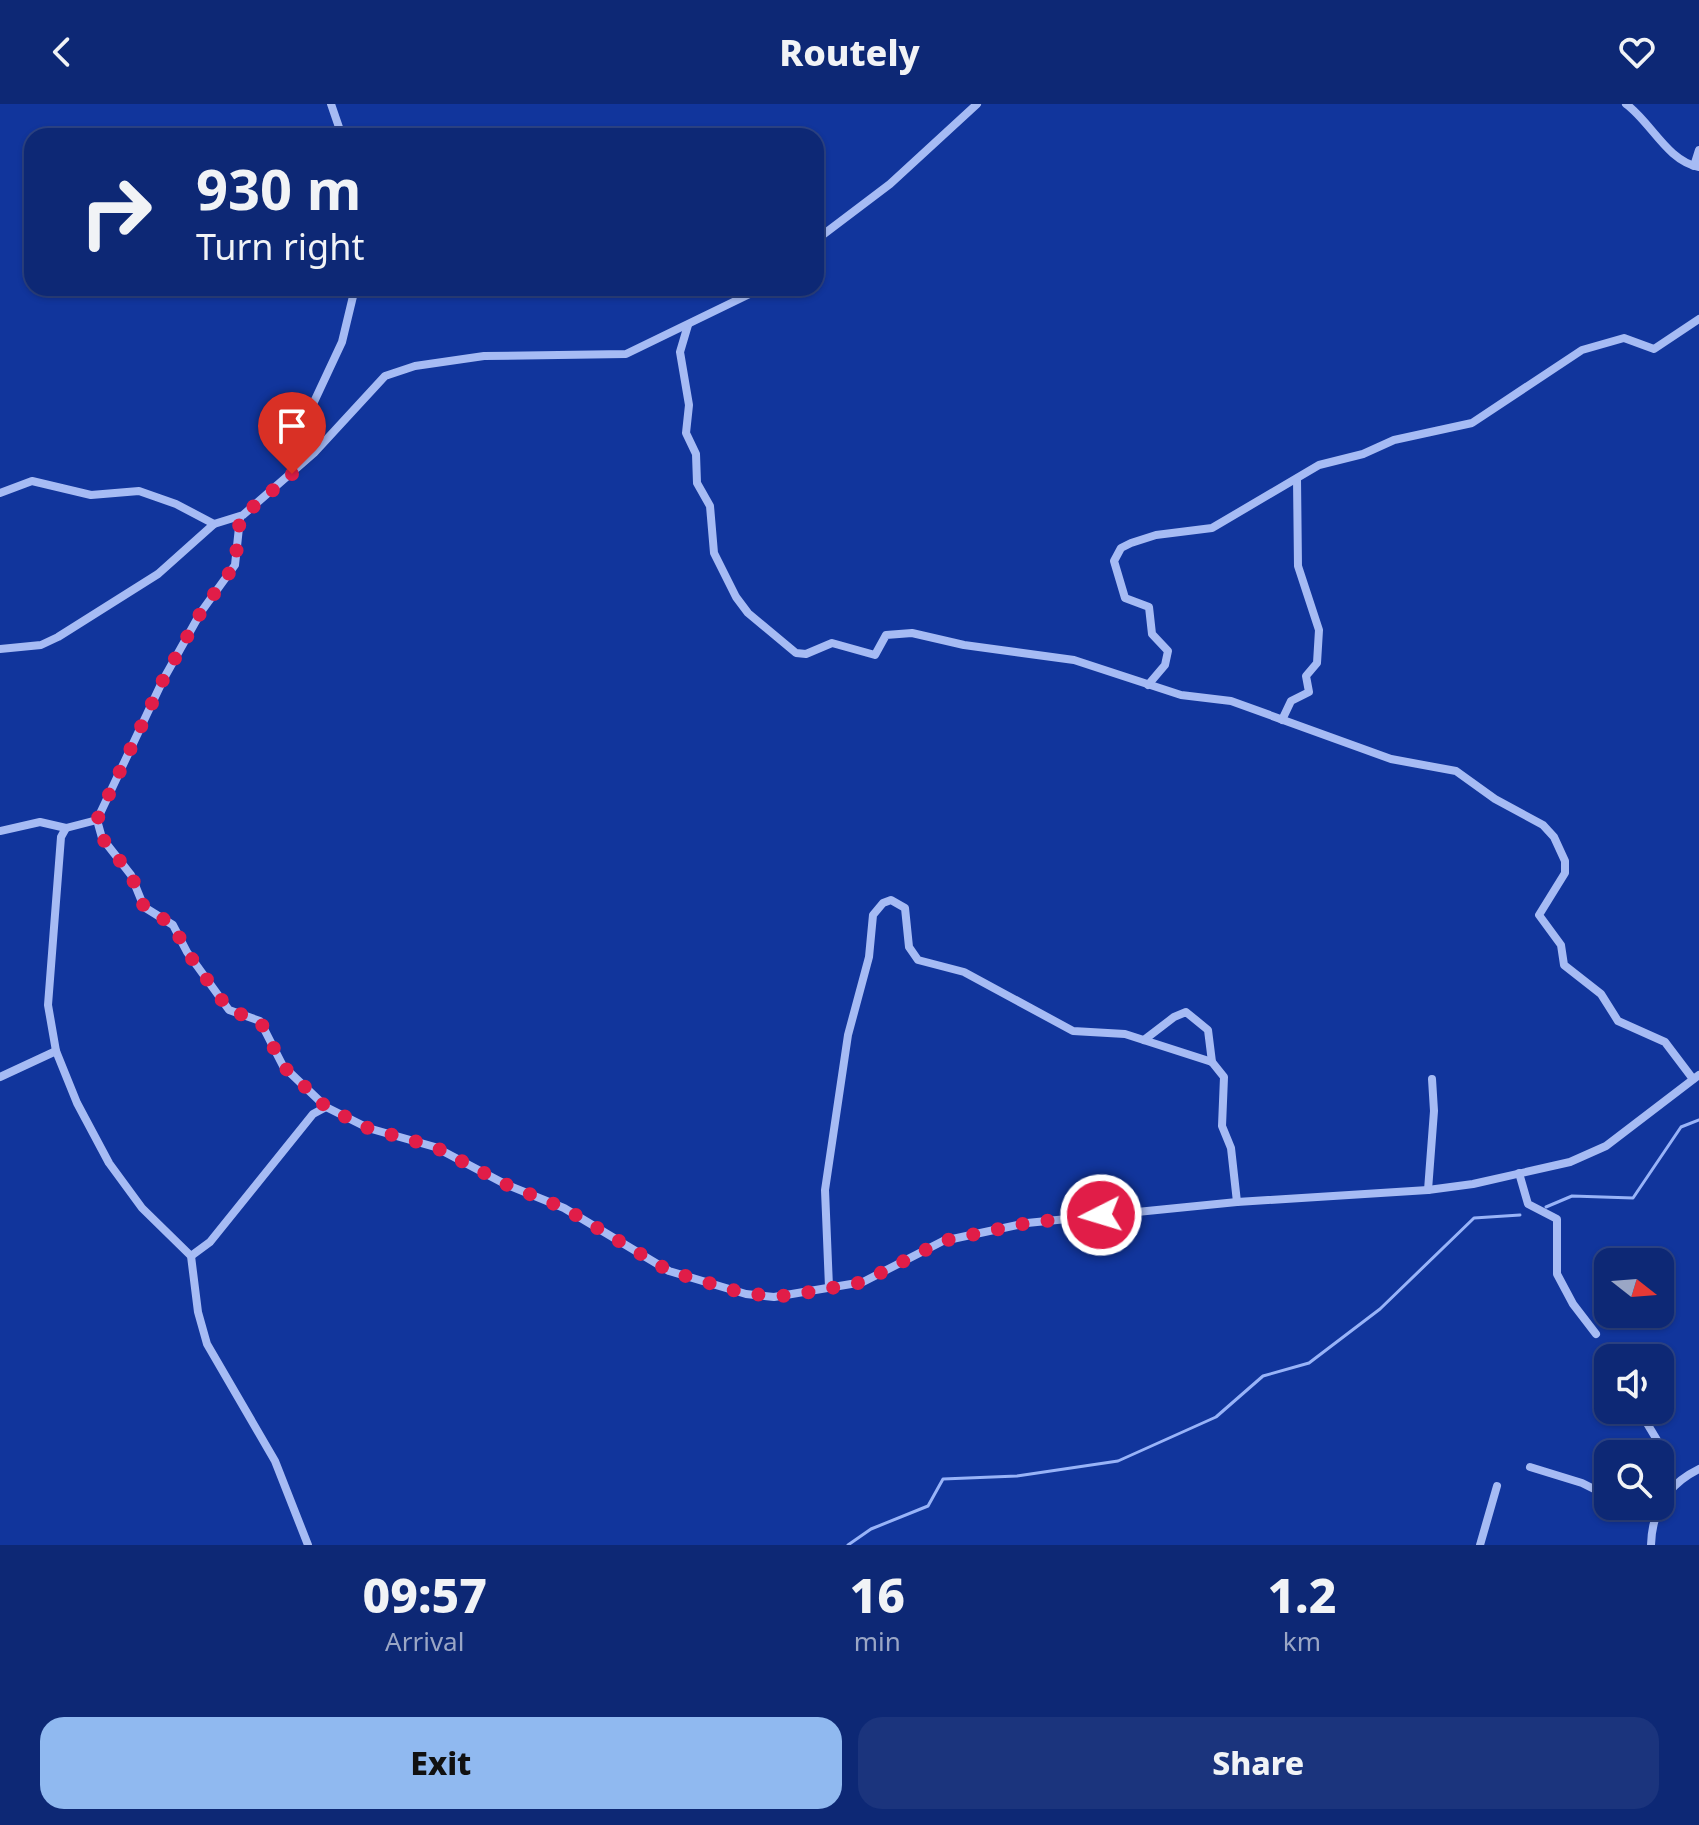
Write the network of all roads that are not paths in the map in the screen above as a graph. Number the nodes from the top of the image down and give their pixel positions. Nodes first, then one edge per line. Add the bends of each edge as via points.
1 (331, 104) edge
2 (977, 104) edge
3 (1626, 104) edge
4 (339, 128) edge
5 (1699, 150) edge
6 (1697, 166) edge
7 (824, 234) edge
8 (353, 296) edge
9 (746, 296) edge
10 (1699, 319) edge
11 (688, 325) junction
12 (314, 453) junction
13 (1297, 479) junction
14 (0, 493) edge
15 (240, 518) junction
16 (214, 524) junction
17 (0, 649) edge
18 (1148, 685) junction
19 (1282, 720) junction
20 (97, 820) junction
21 (66, 828) junction
22 (0, 831) edge
23 (1144, 1040) junction
24 (56, 1051) junction
25 (1212, 1062) junction
26 (0, 1077) edge
27 (1696, 1077) edge
28 (1432, 1079) dead end
29 (326, 1107) junction
30 (1519, 1173) junction
31 (1428, 1190) junction
32 (1237, 1202) junction
33 (191, 1256) junction
34 (829, 1287) junction
35 (1596, 1334) dead end
36 (1530, 1467) dead end
37 (1699, 1469) edge
38 (1674, 1485) edge
39 (1497, 1486) dead end
40 (1594, 1489) edge
41 (1656, 1520) edge
42 (308, 1545) edge
43 (1480, 1545) edge
44 (1651, 1545) edge

1 - 4 street
2 - 7 street via 890,184
3 - 6 street via 1685,163
5 - 6 street
8 - 12 street via 342,342 313,404
9 - 11 street
10 - 13 street via 1658,348 1624,338 1582,350 1472,423 1394,440 1319,465
11 - 12 street via 614,356 484,356 396,371 373,386
11 - 18 street via 680,352 689,405 686,433 696,454 697,483 710,506 714,553 748,613 796,653 832,643 875,655 886,635 900,632 1074,660
12 - 15 street
13 - 18 street via 1212,528 1141,538 1116,555 1115,570 1125,598 1149,607 1152,634 1168,651 1165,665
13 - 19 street via 1298,566 1319,643 1317,663 1306,676 1309,692 1291,701
14 - 16 street via 32,481 91,495 139,491
15 - 16 street
15 - 20 street via 235,565 163,680
16 - 17 street via 158,574 58,637 41,645
18 - 19 street via 1231,701
19 - 27 street via 1391,759 1447,767 1543,825 1559,848 1565,873 1541,907 1540,920 1561,945 1564,965 1601,994 1618,1021 1665,1042
20 - 21 street
20 - 29 street via 102,838 131,875 144,907 170,921 226,1008 260,1021 283,1066
21 - 22 street via 40,822
21 - 24 street via 58,851 48,1005
23 - 25 street
23 - 25 street via 1186,1012 1208,1030
23 - 34 street via 1073,1031 964,972 918,960 909,947 905,908 891,900 883,903 873,915 869,957 848,1035 828,1169
24 - 26 street
24 - 33 street via 109,1163 142,1208
25 - 32 street via 1224,1077 1222,1126 1231,1148
27 - 30 street via 1606,1146 1570,1162
28 - 31 street
29 - 33 street via 313,1114 210,1242
29 - 34 street via 368,1128 451,1155 564,1208 689,1279 763,1297
30 - 31 street
30 - 35 street via 1528,1204 1557,1219 1557,1274
31 - 32 street
32 - 34 street via 982,1231 930,1246 863,1282
33 - 42 street via 207,1344 275,1461
36 - 40 street
37 - 38 street
39 - 43 street
41 - 44 street

